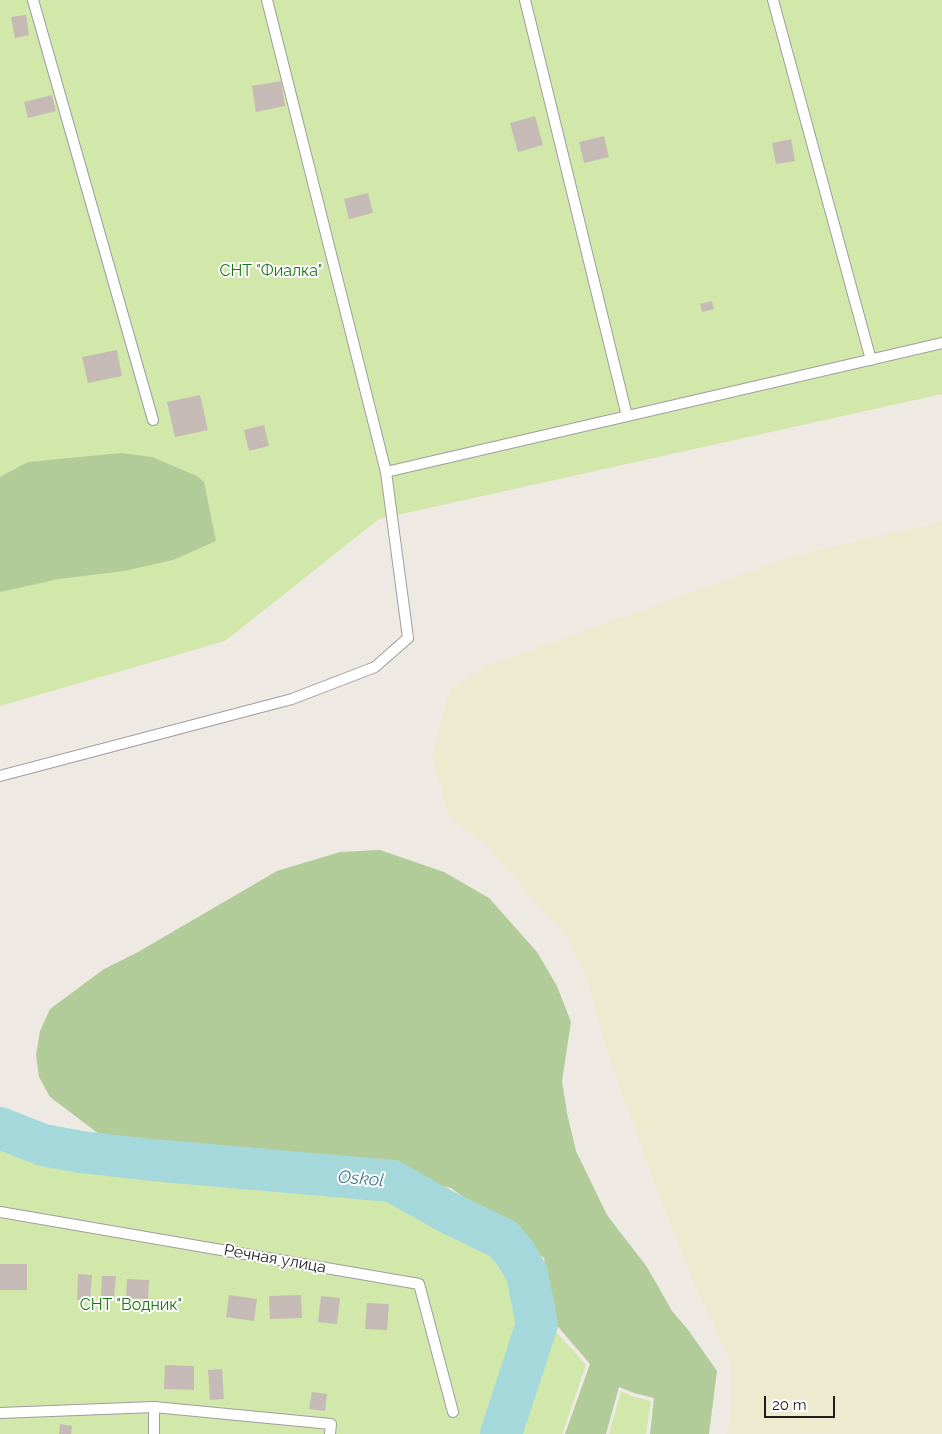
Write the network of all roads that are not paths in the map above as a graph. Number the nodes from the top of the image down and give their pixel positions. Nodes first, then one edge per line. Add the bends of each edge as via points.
1 (33, 0) edge
2 (267, 0) edge
3 (526, 0) edge
4 (773, 0) edge
5 (942, 343) edge
6 (871, 360) junction
7 (627, 416) junction
8 (153, 420) dead end
9 (386, 472) junction
10 (0, 776) edge
11 (0, 1212) edge
12 (154, 1407) junction
13 (453, 1412) dead end
14 (0, 1413) edge
15 (154, 1434) edge
16 (330, 1434) edge

1 - 8 lane
2 - 9 lane
3 - 7 lane
4 - 6 lane
5 - 6 lane
6 - 7 lane
7 - 9 lane
9 - 10 lane via 408,638 375,666 292,699
11 - 13 lane, Речная улица via 420,1284
12 - 14 lane
12 - 15 lane
12 - 16 lane via 331,1424

